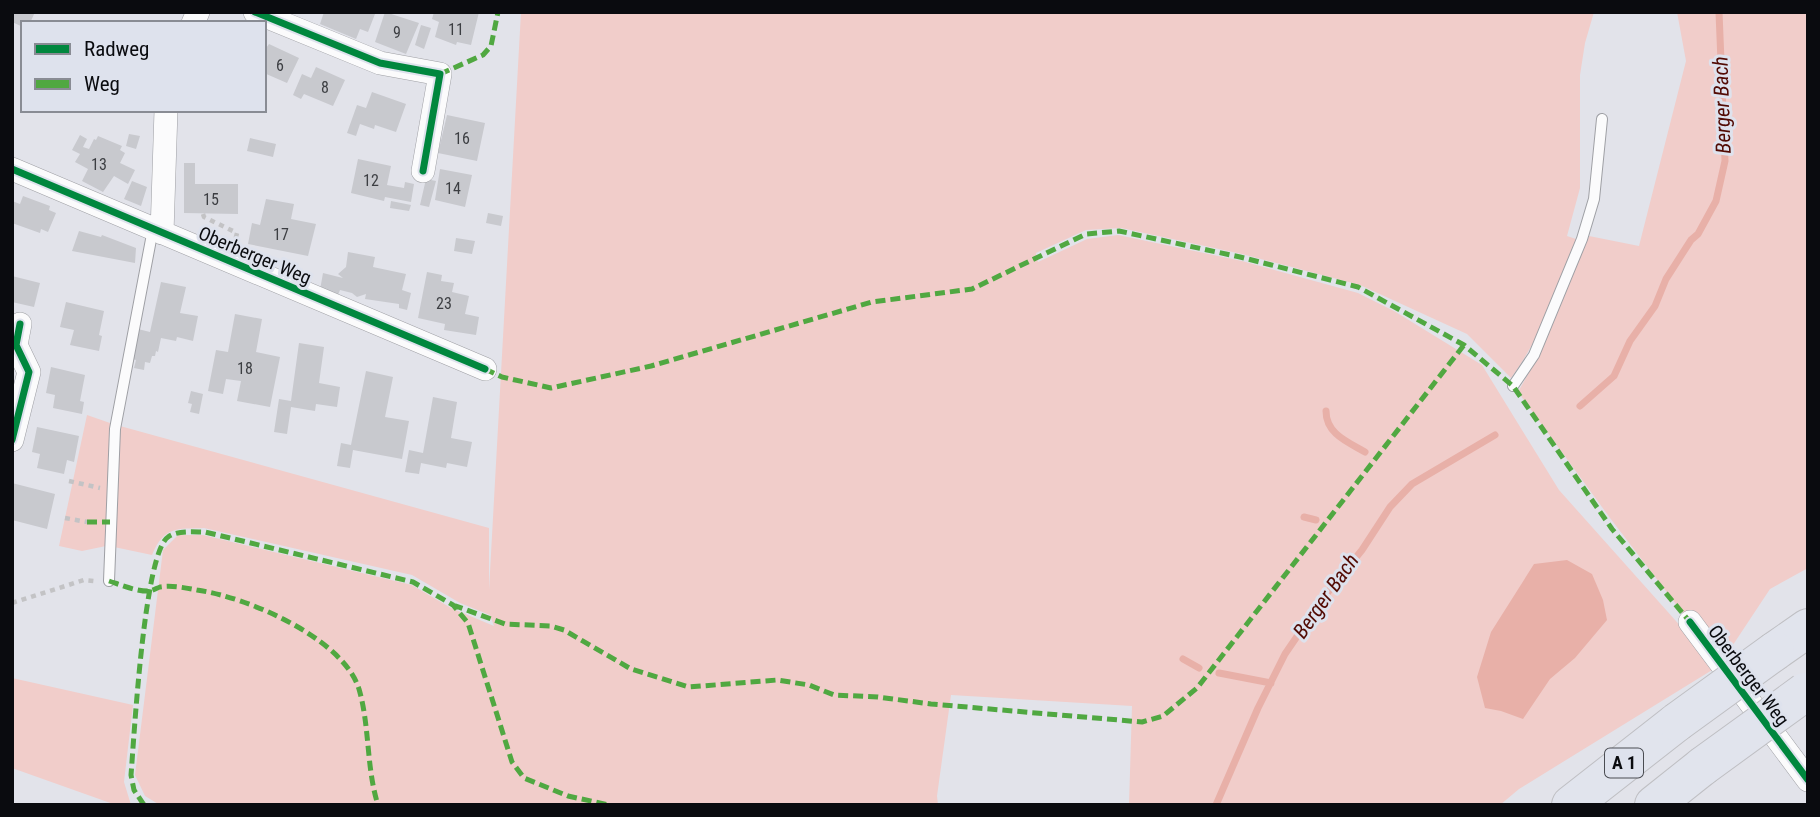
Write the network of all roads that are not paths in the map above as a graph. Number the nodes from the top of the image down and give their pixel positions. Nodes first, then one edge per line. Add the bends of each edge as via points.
1 (255, 12) edge
2 (166, 112) edge
3 (1602, 119) dead end
4 (12, 169) edge
5 (423, 171) dead end
6 (158, 231) junction
7 (16, 338) edge
8 (485, 369) dead end
9 (1513, 386) dead end
10 (12, 440) edge
11 (109, 581) road end
12 (1690, 622) dead end
13 (1808, 628) edge
14 (1806, 691) edge
15 (1808, 780) edge
16 (1572, 805) edge
17 (1654, 805) edge

1 - 5 street via 380,63 440,74
2 - 6 street
3 - 9 lane via 1594,199 1582,239 1534,355
4 - 6 street, Oberberger Weg
6 - 8 street, Oberberger Weg
6 - 11 lane via 115,429
7 - 10 street via 29,372
12 - 15 street, Oberberger Weg
13 - 16 highway, A 1, bridge
14 - 17 highway, A 1, bridge

